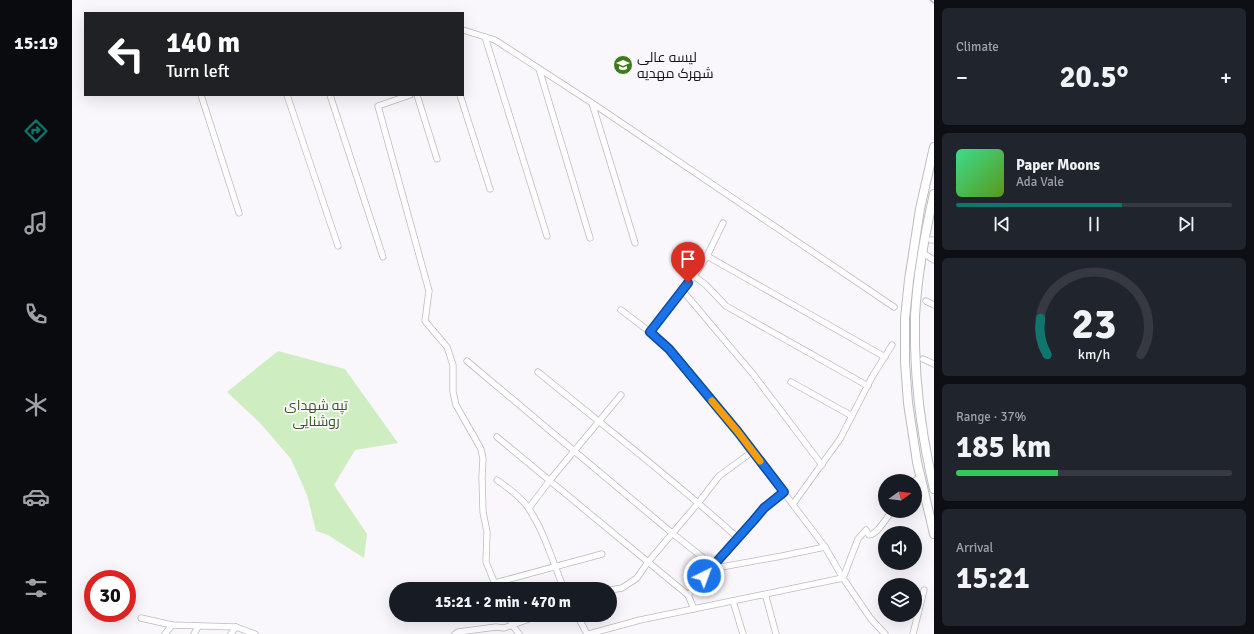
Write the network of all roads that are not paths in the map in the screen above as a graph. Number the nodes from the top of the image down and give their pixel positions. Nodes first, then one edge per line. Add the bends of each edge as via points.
1 (464, 30) edge
2 (485, 37) junction
3 (539, 69) junction
4 (201, 96) edge
5 (287, 96) edge
6 (330, 96) edge
7 (407, 96) edge
8 (417, 96) edge
9 (460, 96) edge
10 (592, 103) junction
11 (934, 147) edge
12 (437, 159) dead end
13 (490, 188) dead end
14 (934, 194) edge
15 (239, 213) dead end
16 (723, 223) dead end
17 (547, 236) dead end
18 (590, 238) dead end
19 (635, 243) dead end
20 (338, 246) dead end
21 (926, 255) dead end
22 (707, 256) junction
23 (383, 257) dead end
24 (934, 260) edge
25 (694, 276) junction
26 (682, 290) junction
27 (926, 301) dead end
28 (934, 305) edge
29 (894, 307) dead end
30 (621, 310) dead end
31 (650, 332) junction
32 (892, 345) dead end
33 (885, 357) junction
34 (923, 359) dead end
35 (466, 361) dead end
36 (934, 364) edge
37 (538, 372) dead end
38 (791, 382) dead end
39 (868, 386) junction
40 (621, 395) dead end
41 (852, 416) junction
42 (598, 422) junction
43 (497, 437) dead end
44 (574, 451) junction
45 (752, 452) junction
46 (822, 465) junction
47 (497, 480) dead end
48 (550, 480) junction
49 (934, 489) edge
50 (784, 492) junction
51 (699, 502) junction
52 (792, 504) junction
53 (529, 508) junction
54 (887, 518) edge
55 (672, 533) junction
56 (934, 534) edge
57 (738, 538) junction
58 (824, 547) junction
59 (602, 554) dead end
60 (648, 562) junction
61 (713, 566) junction
62 (555, 567) junction
63 (843, 578) junction
64 (494, 582) edge
65 (508, 582) edge
66 (561, 582) edge
67 (617, 589) edge
68 (924, 590) dead end
69 (763, 594) junction
70 (688, 595) junction
71 (733, 601) junction
72 (694, 609) junction
73 (141, 618) dead end
74 (511, 622) edge
75 (523, 622) edge
76 (580, 622) edge
77 (172, 625) junction
78 (513, 626) junction
79 (198, 627) junction
80 (236, 627) junction
81 (165, 634) edge
82 (194, 634) edge
83 (231, 634) edge
84 (255, 634) edge
85 (455, 634) edge
86 (519, 634) edge
87 (588, 634) edge
88 (743, 634) edge
89 (776, 634) edge
90 (885, 634) edge
91 (913, 634) edge

1 - 2 street
2 - 3 street via 495,40
2 - 17 street
3 - 10 street
3 - 18 street
4 - 15 street
5 - 20 street
6 - 23 street
7 - 64 street via 378,106 430,291 425,321 447,347 453,365 456,405 481,449 483,512 487,532 486,562
8 - 12 street
9 - 13 street
10 - 19 street
10 - 29 street
11 - 56 main road via 920,209 905,318 908,403 917,462
14 - 49 main road via 915,318 918,402
16 - 22 street
21 - 24 street
22 - 25 street
22 - 33 street
25 - 26 street
25 - 39 street via 726,306
26 - 31 street
26 - 46 street via 753,374
27 - 28 street
30 - 31 street
31 - 45 street via 669,349
32 - 33 street
33 - 39 street
34 - 36 street
35 - 44 street
37 - 42 street
38 - 41 street
39 - 41 street
40 - 42 street
41 - 46 street
42 - 44 street
42 - 51 street
43 - 48 street
44 - 48 street
44 - 55 street
45 - 50 street
45 - 51 street via 719,476
46 - 52 street
47 - 53 street
48 - 53 street
48 - 60 street
50 - 52 street
50 - 57 street via 764,508
51 - 55 street
51 - 57 street
52 - 58 street
53 - 62 street
54 - 63 street via 872,535 866,530 858,539
55 - 60 street
55 - 61 street
57 - 61 street
58 - 61 street via 716,568
58 - 63 street
59 - 62 street
60 - 67 street via 637,578
60 - 70 street
61 - 70 street
62 - 65 street
62 - 66 street
63 - 69 street
63 - 90 street
68 - 91 street
69 - 71 street
69 - 89 street
70 - 72 street
71 - 72 street
71 - 88 street
72 - 87 street
73 - 77 street
74 - 78 street
75 - 78 street
76 - 87 street
77 - 79 street
77 - 81 street
78 - 85 street
78 - 86 street
79 - 80 street
79 - 82 street
80 - 83 street
80 - 84 street

